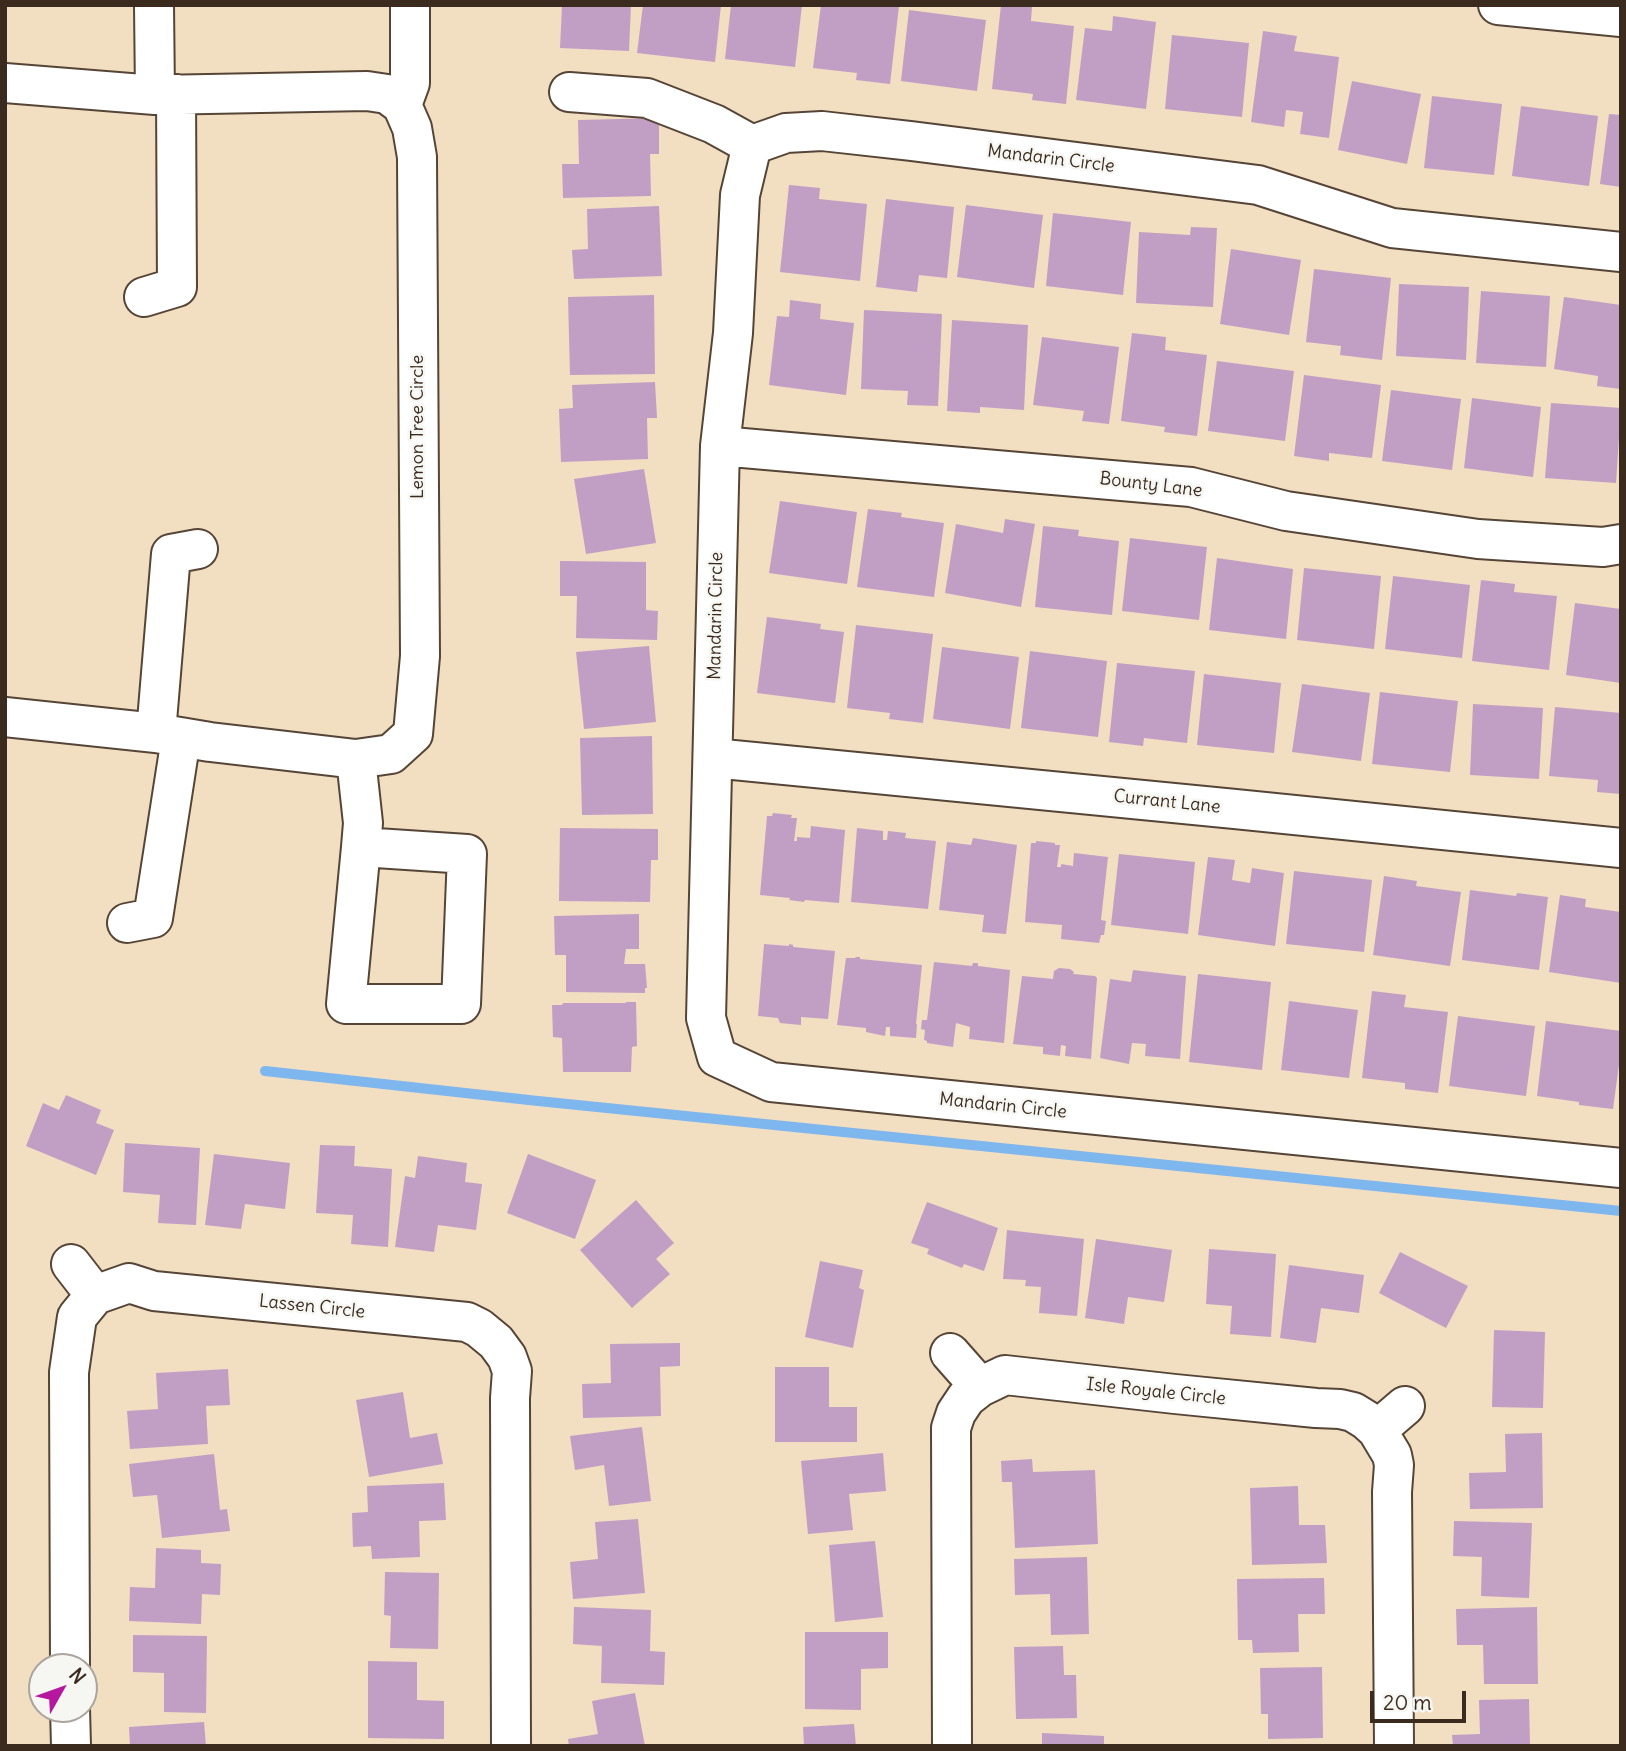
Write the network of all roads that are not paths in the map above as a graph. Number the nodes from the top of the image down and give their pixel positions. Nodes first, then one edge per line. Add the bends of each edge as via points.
1 (154, 5) edge
2 (410, 5) edge
3 (1498, 5) edge
4 (1621, 17) edge
5 (5, 83) edge
6 (569, 92) dead end
7 (165, 94) junction
8 (402, 104) junction
9 (752, 145) junction
10 (1621, 252) edge
11 (144, 297) dead end
12 (720, 446) junction
13 (1621, 544) edge
14 (198, 549) dead end
15 (5, 716) edge
16 (169, 735) junction
17 (713, 758) junction
18 (356, 759) junction
19 (361, 846) junction
20 (1621, 848) edge
21 (127, 923) dead end
22 (1621, 1168) edge
23 (71, 1264) dead end
24 (95, 1295) junction
25 (950, 1353) dead end
26 (980, 1387) junction
27 (70, 1653) edge
28 (71, 1723) edge
29 (71, 1746) edge
30 (511, 1746) edge
31 (952, 1746) edge
32 (1394, 1746) edge

1 - 7 street
2 - 8 street via 410,83
3 - 4 street
5 - 7 street
6 - 9 street via 647,98 714,124
7 - 8 street via 367,91 387,94
7 - 11 street via 177,287
8 - 18 street, Lemon Tree Circle via 417,157 420,656 413,734 391,754
9 - 10 street, Mandarin Circle via 786,133 822,131 898,140 1258,185 1392,228
9 - 12 street, Mandarin Circle via 740,195 733,333
12 - 13 street, Bounty Lane via 1191,487 1286,510 1478,539 1603,547
12 - 17 street, Mandarin Circle
14 - 16 street via 171,554
15 - 16 street, Lemon Tree Circle
16 - 18 street, Lemon Tree Circle
16 - 21 street via 153,918
17 - 20 street, Currant Lane
17 - 22 street, Mandarin Circle via 706,1018 717,1057 771,1083
18 - 19 street
19 - 19 street via 346,1004 461,1004 467,855
23 - 24 street
24 - 27 street via 77,1317 69,1372
24 - 30 street, Lassen Circle via 129,1283 154,1291 467,1322 505,1333 513,1379
25 - 26 street
26 - 31 street, Isle Royale Circle via 966,1398 951,1428
26 - 32 street, Isle Royale Circle via 1005,1375 1340,1409 1366,1420 1391,1418
28 - 29 street

